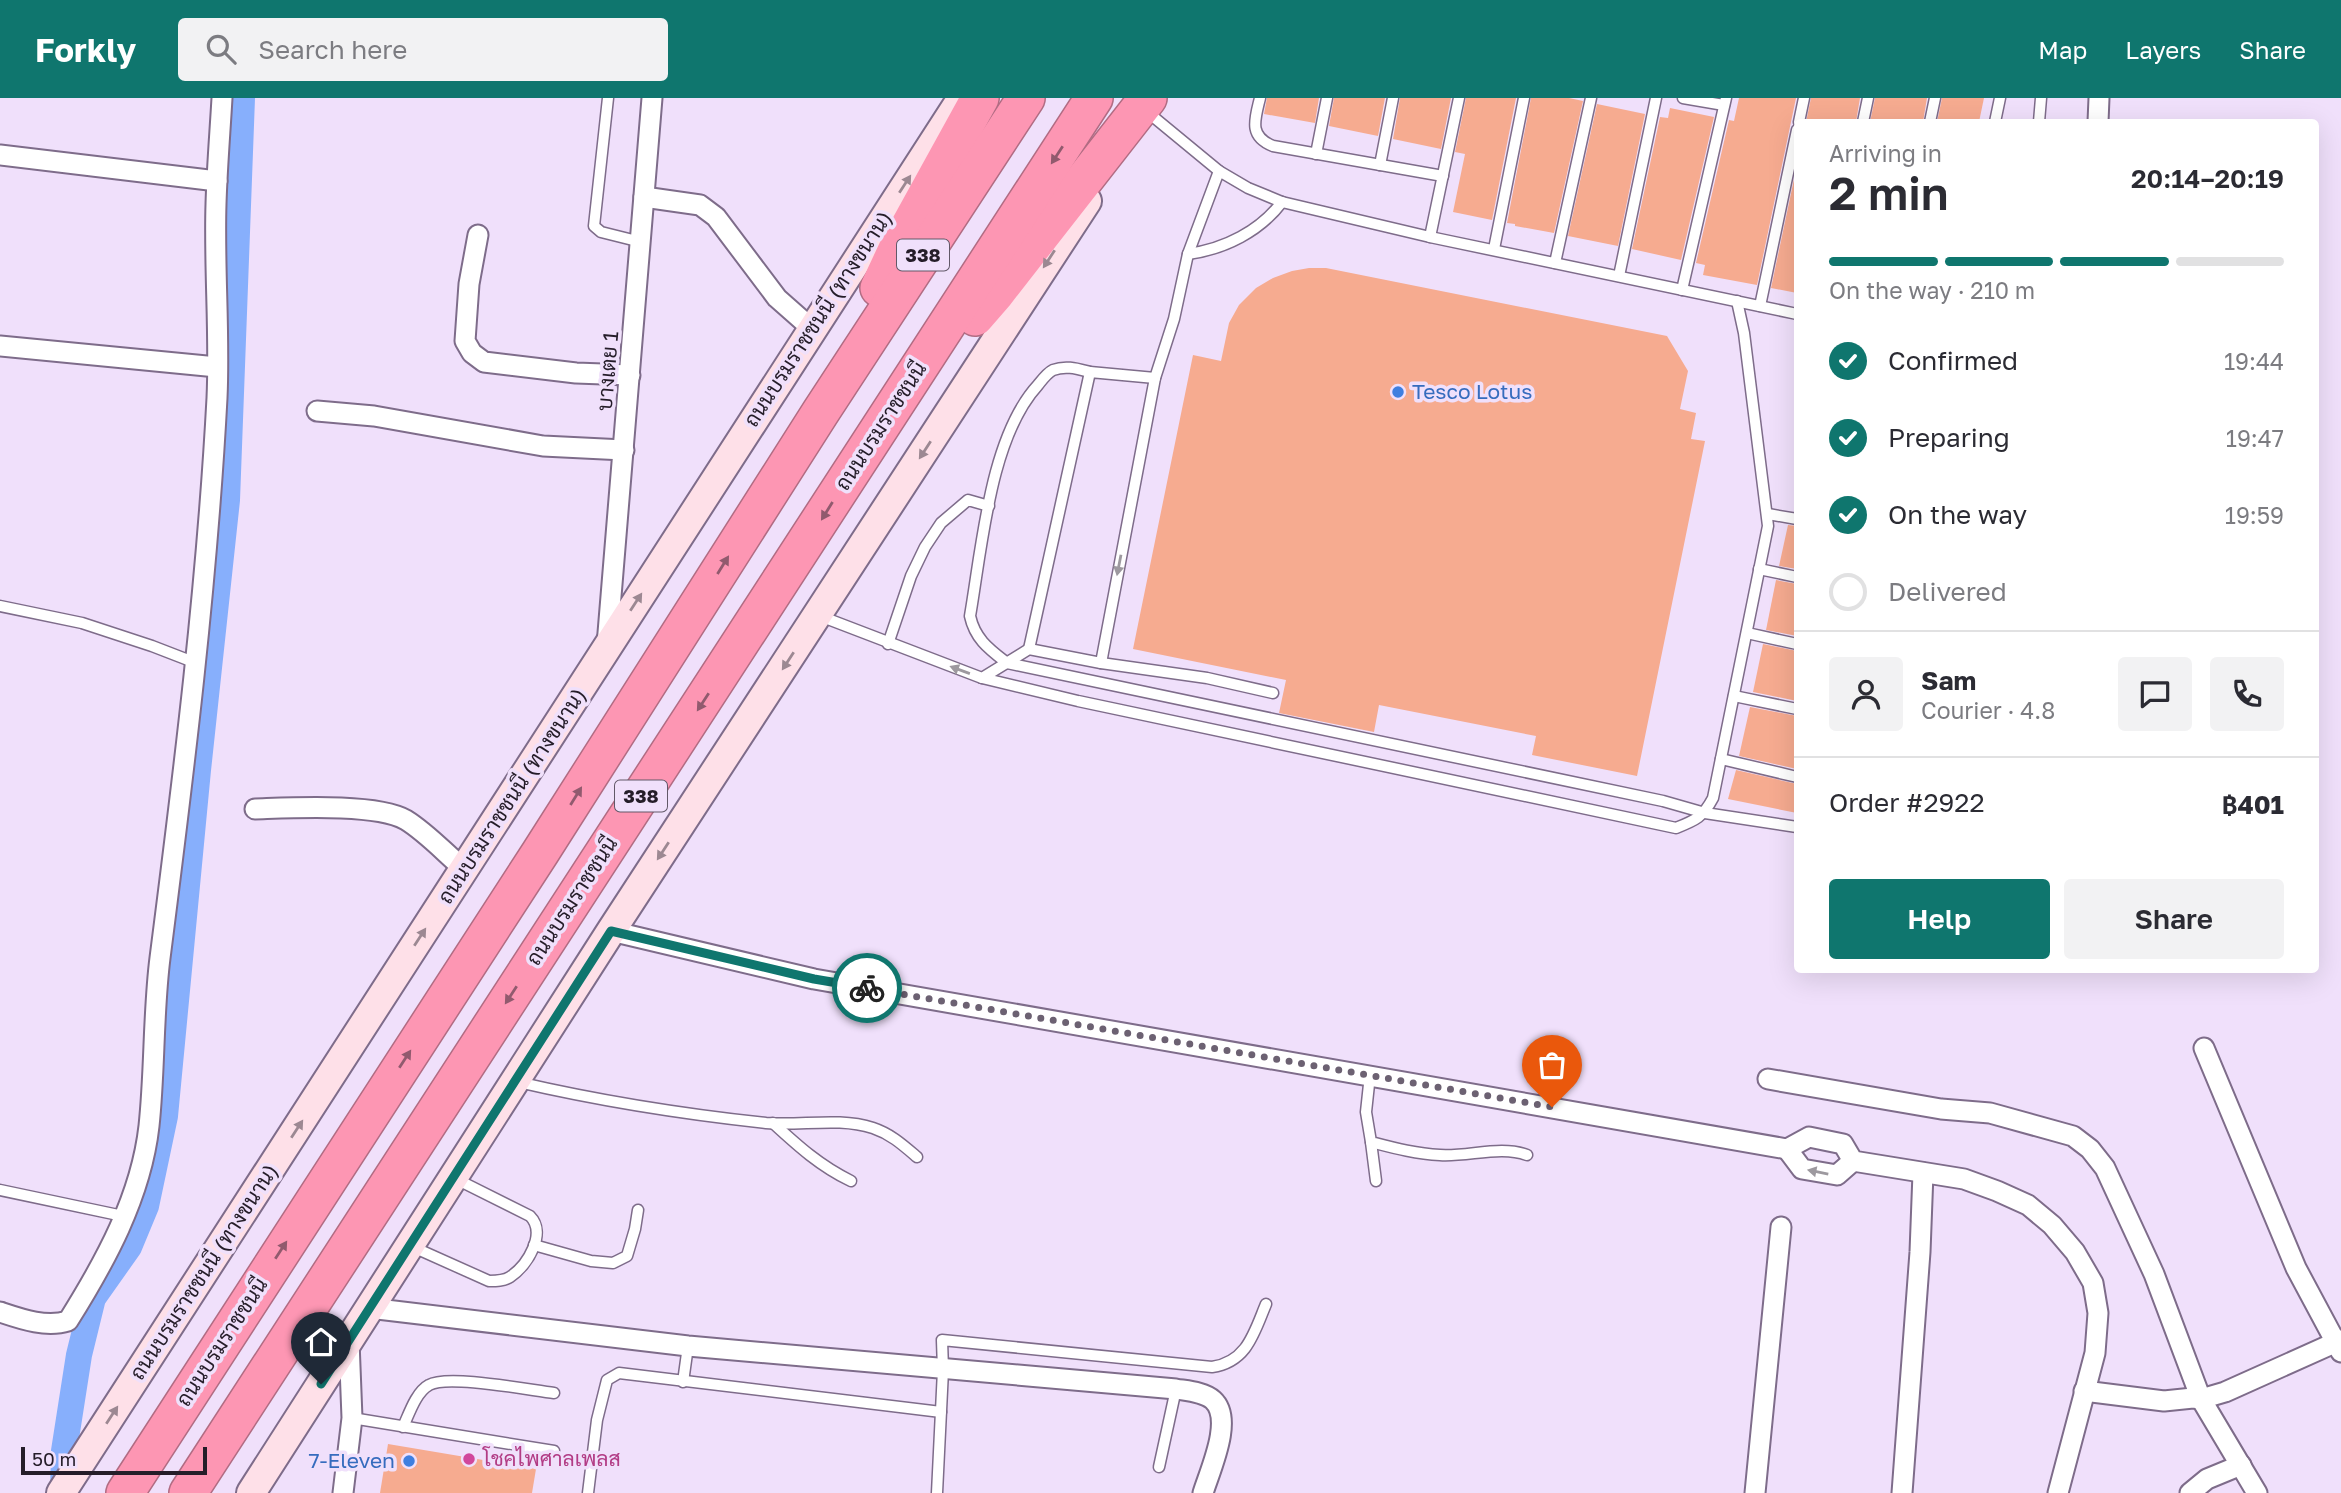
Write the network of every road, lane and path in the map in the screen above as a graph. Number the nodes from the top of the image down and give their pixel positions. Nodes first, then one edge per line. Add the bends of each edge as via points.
1 (222, 98) edge
2 (608, 98) edge
3 (652, 98) edge
4 (962, 98) edge
5 (980, 98) edge
6 (1026, 98) edge
7 (1094, 98) edge
8 (1260, 98) edge
9 (1327, 98) edge
10 (1393, 98) edge
11 (1459, 98) edge
12 (1524, 98) edge
13 (1591, 98) edge
14 (1656, 98) edge
15 (1683, 98) edge
16 (1804, 98) edge
17 (1868, 98) edge
18 (1935, 98) edge
19 (2000, 98) edge
20 (2041, 98) edge
21 (2099, 98) edge
22 (1725, 101) edge
23 (1148, 102) edge
24 (1800, 119) edge
25 (1864, 119) edge
26 (1931, 119) edge
27 (1996, 119) edge
28 (2039, 119) edge
29 (2098, 119) edge
30 (1794, 144) edge
31 (1316, 154) junction
32 (0, 155) edge
33 (1380, 165) junction
34 (1219, 171) junction
35 (1443, 176) junction
36 (217, 181) junction
37 (644, 197) junction
38 (1282, 202) junction
39 (478, 235) dead end
40 (1430, 237) junction
41 (642, 242) junction
42 (1494, 249) junction
43 (1188, 254) junction
44 (1555, 263) junction
45 (1619, 276) junction
46 (1682, 290) junction
47 (1737, 301) junction
48 (1760, 306) junction
49 (1794, 313) edge
50 (811, 328) junction
51 (0, 346) edge
52 (217, 367) junction
53 (1090, 372) junction
54 (630, 375) junction
55 (1155, 377) junction
56 (317, 411) dead end
57 (891, 411) junction
58 (820, 412) junction
59 (624, 450) junction
60 (989, 506) junction
61 (1768, 514) junction
62 (1794, 518) edge
63 (1759, 569) junction
64 (1794, 576) edge
65 (0, 606) edge
66 (818, 615) junction
67 (1746, 634) junction
68 (1794, 643) edge
69 (888, 644) junction
70 (607, 648) junction
71 (1029, 649) junction
72 (196, 663) junction
73 (1007, 663) junction
74 (1101, 663) junction
75 (982, 678) junction
76 (1273, 693) dead end
77 (1734, 696) junction
78 (1794, 708) edge
79 (1721, 760) junction
80 (1794, 776) edge
81 (255, 810) dead end
82 (1705, 813) junction
83 (1794, 827) edge
84 (464, 869) junction
85 (611, 931) junction
86 (2204, 1048) dead end
87 (1370, 1075) junction
88 (1768, 1079) dead end
89 (515, 1082) junction
90 (773, 1123) junction
91 (1371, 1142) junction
92 (1787, 1149) junction
93 (1527, 1156) dead end
94 (917, 1157) dead end
95 (1853, 1161) junction
96 (1923, 1173) junction
97 (453, 1178) junction
98 (851, 1181) dead end
99 (1377, 1181) dead end
100 (0, 1190) edge
101 (638, 1210) dead end
102 (123, 1216) junction
103 (1781, 1227) dead end
104 (410, 1245) junction
105 (534, 1245) junction
106 (1266, 1304) dead end
107 (369, 1308) junction
108 (0, 1312) edge
109 (349, 1340) junction
110 (2339, 1345) edge
111 (688, 1346) junction
112 (943, 1370) junction
113 (683, 1382) junction
114 (1176, 1389) junction
115 (2084, 1391) junction
116 (554, 1393) dead end
117 (2201, 1399) junction
118 (941, 1412) junction
119 (352, 1418) junction
120 (403, 1427) junction
121 (554, 1451) dead end
122 (2241, 1465) junction
123 (1159, 1467) dead end
124 (61, 1493) edge
125 (125, 1493) edge
126 (188, 1493) edge
127 (251, 1493) edge
128 (343, 1493) edge
129 (588, 1493) edge
130 (937, 1493) edge
131 (1203, 1493) edge
132 (1755, 1493) edge
133 (1902, 1493) edge
134 (2058, 1493) edge
135 (2190, 1493) edge
136 (2257, 1493) edge

1 - 36 street
2 - 41 lane via 594,226
3 - 37 street, บางเตย 1
50 -> 4 main road, ถนนบรมราชชนนี (ทางขนาน) / 338
5 - 58 highway via 899,245
6 - 58 highway, ถนนบรมราชชนนี / 338
7 -> 57 highway, ถนนบรมราชชนนี / 338
8 - 31 lane via 1254,123 1262,142
9 - 31 lane
10 - 33 lane
11 - 35 lane
12 - 42 lane
13 - 44 lane
14 - 45 lane
15 - 22 lane
16 - 24 lane
17 - 25 lane
18 - 26 lane
19 - 27 lane
20 - 28 lane
21 - 29 street
22 - 46 lane
23 - 34 lane
23 - 57 highway via 995,294
23 -> 66 main road, 338
30 - 48 lane
31 - 33 lane
32 - 36 street
33 - 35 lane
34 - 38 lane
34 - 43 lane
35 - 40 lane
36 - 52 street
37 - 41 street, บางเตย 1
37 - 50 street via 700,205 716,217 777,298
38 - 40 lane
38 - 43 lane via 1270,218 1246,234
39 - 54 street via 465,341 472,353 484,362
40 - 42 lane
41 - 54 street, บางเตย 1
42 - 44 lane
43 - 55 lane
44 - 45 lane
45 - 46 lane
46 - 47 lane
47 - 48 lane
47 - 61 lane
48 - 49 lane
70 -> 50 main road, ถนนบรมราชชนนี (ทางขนาน) / 338
51 - 52 street
52 - 72 street via 209,537
53 - 55 lane
53 - 60 lane via 1067,367 1051,371 1028,396 1013,421
53 - 71 lane
54 - 59 street, บางเตย 1
55 -> 74 lane
56 - 59 street via 374,416 543,446
57 -> 126 highway, ถนนบรมราชชนนี / 338
125 -> 58 highway, ถนนบรมราชชนนี / 338
59 - 70 street, บางเตย 1
60 - 69 lane via 968,500 941,523 911,576
60 - 73 lane via 970,616 973,631
61 - 62 lane
61 - 63 lane
63 - 64 lane
63 - 67 lane
65 - 72 lane via 82,623
66 - 69 lane
66 -> 85 main road, 338
67 - 68 lane
67 - 77 lane
75 -> 69 lane
70 - 84 main road, ถนนบรมราชชนนี (ทางขนาน) / 338
71 - 73 lane
71 - 74 lane
72 - 102 street via 159,963 149,1129 135,1190
73 - 75 lane
73 - 82 lane
74 - 76 lane
75 - 82 lane via 1676,828
77 - 78 lane
77 - 79 lane
79 - 80 lane
79 - 82 lane
81 - 84 street via 313,807 403,819
82 - 83 lane
124 -> 84 main road, ถนนบรมราชชนนี (ทางขนาน) / 338
85 - 87 street via 814,979
85 - 89 main road, 338
86 - 110 street via 2296,1268
87 - 91 lane via 1366,1112
87 - 92 street
88 - 117 street via 1990,1113 2073,1136 2105,1168 2154,1274
89 - 90 lane via 597,1100
89 - 97 main road, 338
90 - 94 lane via 835,1122 870,1128 891,1135
90 - 98 lane via 808,1156
91 - 93 lane via 1416,1153 1519,1152
91 - 99 lane
92 - 95 street via 1809,1136 1843,1144
95 -> 92 street via 1836,1175 1802,1169
95 - 96 street
96 - 115 street via 1964,1179 2028,1205 2075,1252 2092,1283 2098,1313 2095,1353
96 - 133 street
97 - 104 main road, 338
97 - 105 lane via 530,1216 537,1222
100 - 102 lane
101 - 105 lane via 627,1256 613,1263
102 - 108 street via 68,1321 29,1321
103 - 132 street
104 - 105 lane via 489,1281 511,1276
104 - 107 main road, 338
106 - 112 lane via 1249,1343 1227,1365 942,1340
107 - 109 main road, 338
107 - 111 street
109 - 119 street
109 - 127 main road, 338
110 - 117 street
111 - 112 street
111 - 113 lane
112 - 114 street
112 - 118 lane
113 - 118 lane
113 - 129 lane via 619,1373 607,1380
114 - 123 lane
114 - 131 street via 1206,1395 1220,1409 1223,1422
115 - 117 street via 2164,1401
115 - 134 street
116 - 120 lane via 447,1380 428,1385
117 - 122 street
118 - 130 lane
119 - 120 lane
119 - 128 street
120 - 121 lane
122 - 135 street via 2207,1479
122 - 136 street

